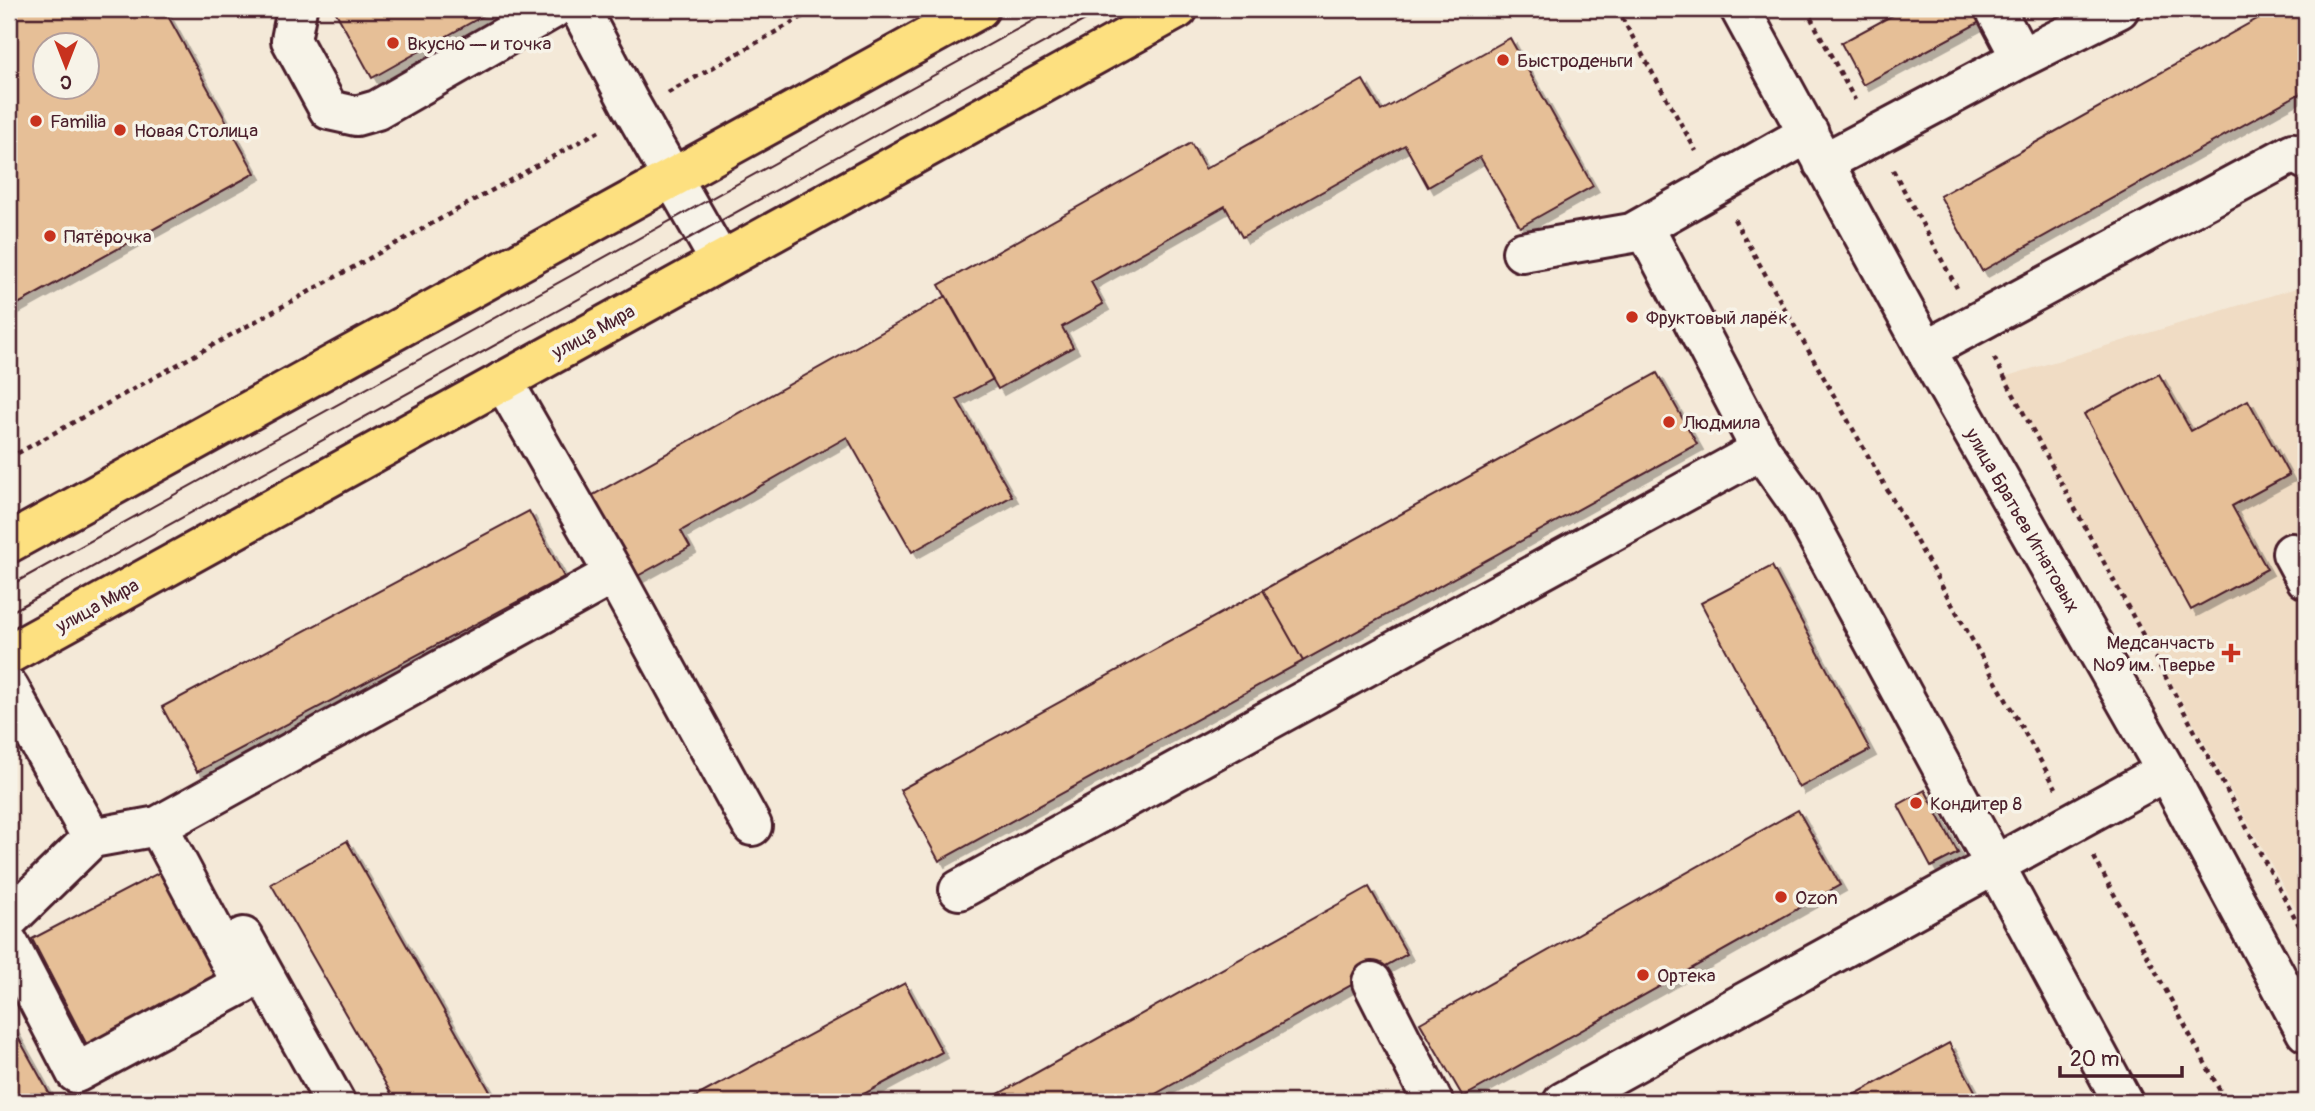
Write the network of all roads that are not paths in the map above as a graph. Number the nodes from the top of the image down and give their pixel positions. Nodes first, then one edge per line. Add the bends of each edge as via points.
1 (297, 9) edge
2 (553, 9) edge
3 (580, 9) edge
4 (1178, 9) edge
5 (1740, 9) edge
6 (1995, 9) edge
7 (2119, 9) edge
8 (961, 13) edge
9 (2021, 58) junction
10 (1816, 148) junction
11 (2306, 160) edge
12 (673, 178) junction
13 (1644, 227) junction
14 (1522, 252) dead end
15 (720, 261) junction
16 (1926, 350) junction
17 (503, 381) junction
18 (1762, 450) junction
19 (9, 542) edge
20 (614, 574) junction
21 (9, 654) edge
22 (9, 688) edge
23 (2166, 771) junction
24 (167, 821) junction
25 (752, 827) dead end
26 (92, 838) junction
27 (1995, 865) junction
28 (959, 890) dead end
29 (9, 919) edge
30 (9, 944) edge
31 (1372, 982) dead end
32 (2306, 1032) edge
33 (335, 1102) edge
34 (1433, 1102) edge
35 (1563, 1102) edge
36 (2123, 1102) edge

1 - 2 street via 291,40 297,52 329,110 356,116 377,110
3 - 12 street
4 - 15 main road, улица Мира
5 - 10 street, улица Братьев Игнатовых
6 - 9 street
7 - 9 street
8 - 12 main road
9 - 10 street via 1875,136
10 - 13 street via 1715,186
10 - 16 street, улица Братьев Игнатовых
11 - 16 street via 2293,153
12 - 15 street
12 - 19 main road
13 - 14 street
13 - 18 street
15 - 17 main road, улица Мира
16 - 23 street, улица Братьев Игнатовых
17 - 20 street
17 - 21 main road, улица Мира
18 - 27 street via 1801,505
18 - 28 street
20 - 24 street
20 - 25 street
22 - 26 street
23 - 27 street
23 - 32 street, улица Братьев Игнатовых
24 - 26 street
24 - 30 street via 242,984 76,1073
24 - 33 street
26 - 29 street
27 - 35 street
27 - 36 street
31 - 34 street

